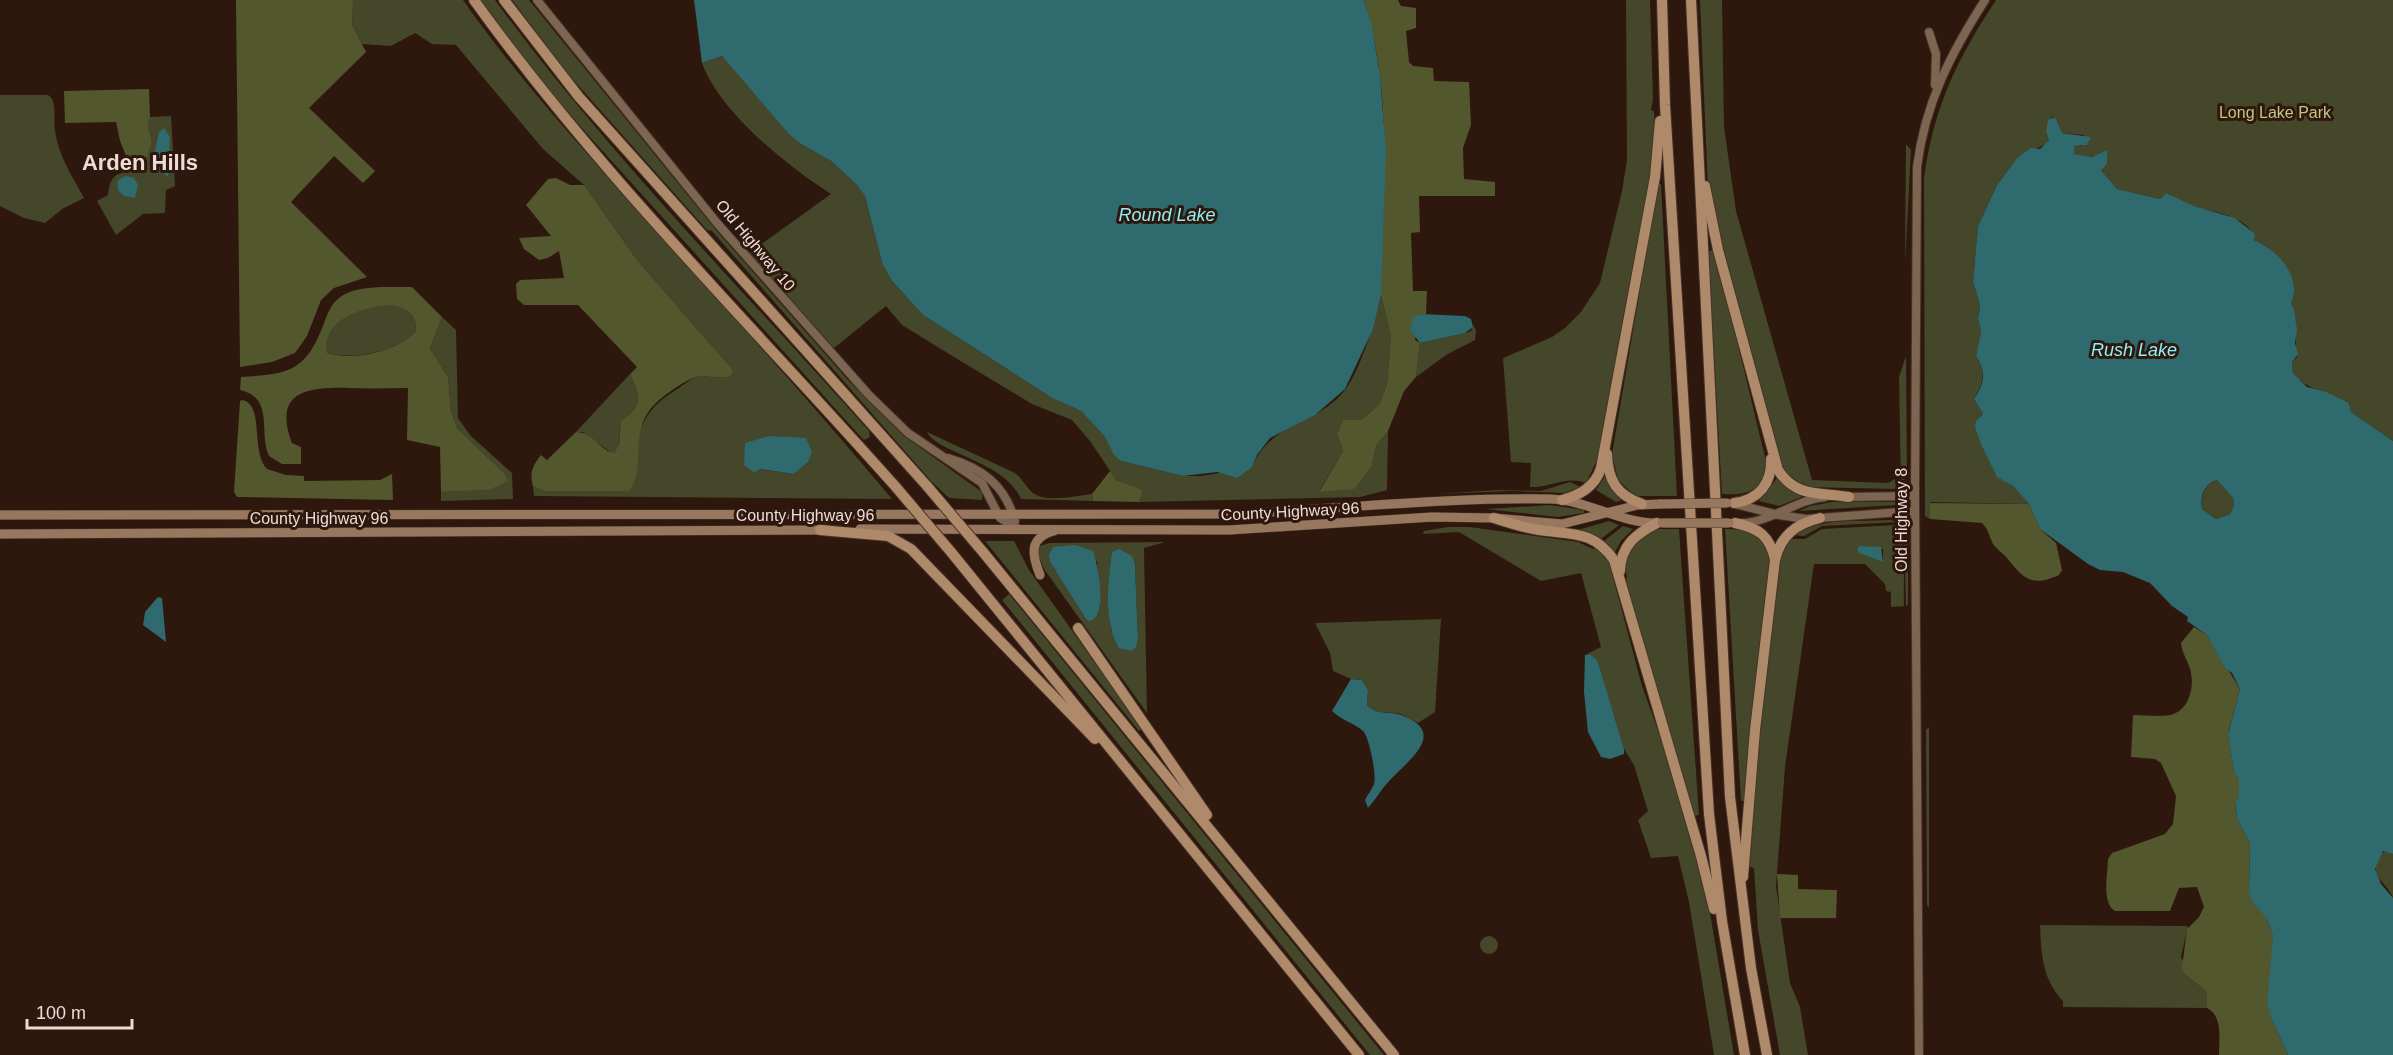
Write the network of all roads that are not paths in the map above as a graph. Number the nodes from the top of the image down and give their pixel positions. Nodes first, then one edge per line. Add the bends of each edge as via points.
1 (474, 0) edge
2 (504, 0) edge
3 (537, 0) edge
4 (1662, 0) edge
5 (1691, 0) edge
6 (1985, 0) edge
7 (1929, 32) dead end
8 (1663, 67) junction
9 (1934, 93) junction
10 (1696, 138) junction
11 (1608, 439) junction
12 (1771, 452) junction
13 (941, 456) junction
14 (1915, 496) junction
15 (1849, 497) junction
16 (1562, 500) junction
17 (1734, 503) junction
18 (1642, 504) junction
19 (1915, 511) junction
20 (997, 513) junction
21 (1013, 513) junction
22 (1607, 513) junction
23 (1774, 514) junction
24 (0, 515) edge
25 (1494, 518) junction
26 (1820, 518) junction
27 (1660, 523) junction
28 (1735, 523) junction
29 (1017, 528) junction
30 (820, 530) junction
31 (1066, 530) junction
32 (0, 534) edge
33 (1775, 560) junction
34 (1620, 574) junction
35 (1040, 575) dead end
36 (1078, 627) dead end
37 (1140, 785) junction
38 (1240, 865) junction
39 (1741, 889) junction
40 (1730, 973) junction
41 (1359, 1055) edge
42 (1394, 1055) edge
43 (1745, 1055) edge
44 (1767, 1055) edge
45 (1919, 1055) edge

1 - 37 highway, bridge via 595,153 895,486
2 - 38 highway, bridge via 579,97 927,486
3 - 13 street, Old Highway 10 via 769,284 886,414
4 - 8 highway
5 - 10 highway
6 - 9 street, Old Highway 8 via 1954,49
7 - 9 street via 1936,54
8 - 11 highway via 1655,177
8 - 40 highway via 1706,773
9 - 14 street, Old Highway 8 via 1920,142 1916,186
10 - 12 highway via 1713,233
10 - 39 highway via 1726,735
11 - 16 highway via 1593,484
11 - 18 highway via 1612,482 1621,494
12 - 15 highway via 1778,470 1794,488
12 - 17 highway via 1766,486 1756,496
13 - 20 street, Old Highway 10 via 982,483
13 - 21 street, Old Highway 10 via 965,463 990,477 1004,492
14 - 15 street, County Highway 96
14 - 19 street, Old Highway 8
15 - 23 street, County Highway 96 via 1819,498
16 - 21 main road, County Highway 96 via 1418,503 1234,514
16 - 22 main road, County Highway 96
17 - 18 main road, County Highway 96, bridge
17 - 23 street, County Highway 96
18 - 22 main road, County Highway 96
19 - 26 street, County Highway 96
19 - 45 street, Old Highway 8
20 - 21 main road, County Highway 96
20 - 24 main road, County Highway 96
20 - 29 street, Old Highway 10
21 - 29 street, Old Highway 10
22 - 25 main road, County Highway 96 via 1562,524
22 - 27 main road, County Highway 96 via 1626,520
23 - 26 street, County Highway 96
23 - 28 street, County Highway 96
25 - 31 main road, County Highway 96 via 1403,518 1229,530
25 - 34 highway via 1527,528 1590,537 1606,549
26 - 33 highway via 1790,531
27 - 28 main road, County Highway 96, bridge
27 - 34 highway via 1631,539 1623,552
28 - 33 highway via 1764,534
29 - 30 main road, County Highway 96
29 - 31 main road, County Highway 96
30 - 32 main road, County Highway 96
30 - 37 highway via 888,537 911,549
31 - 35 main road via 1051,531 1034,542 1033,557
33 - 39 highway
34 - 40 highway via 1701,856
36 - 38 highway
37 - 41 highway
38 - 42 highway
39 - 44 highway
40 - 43 highway

